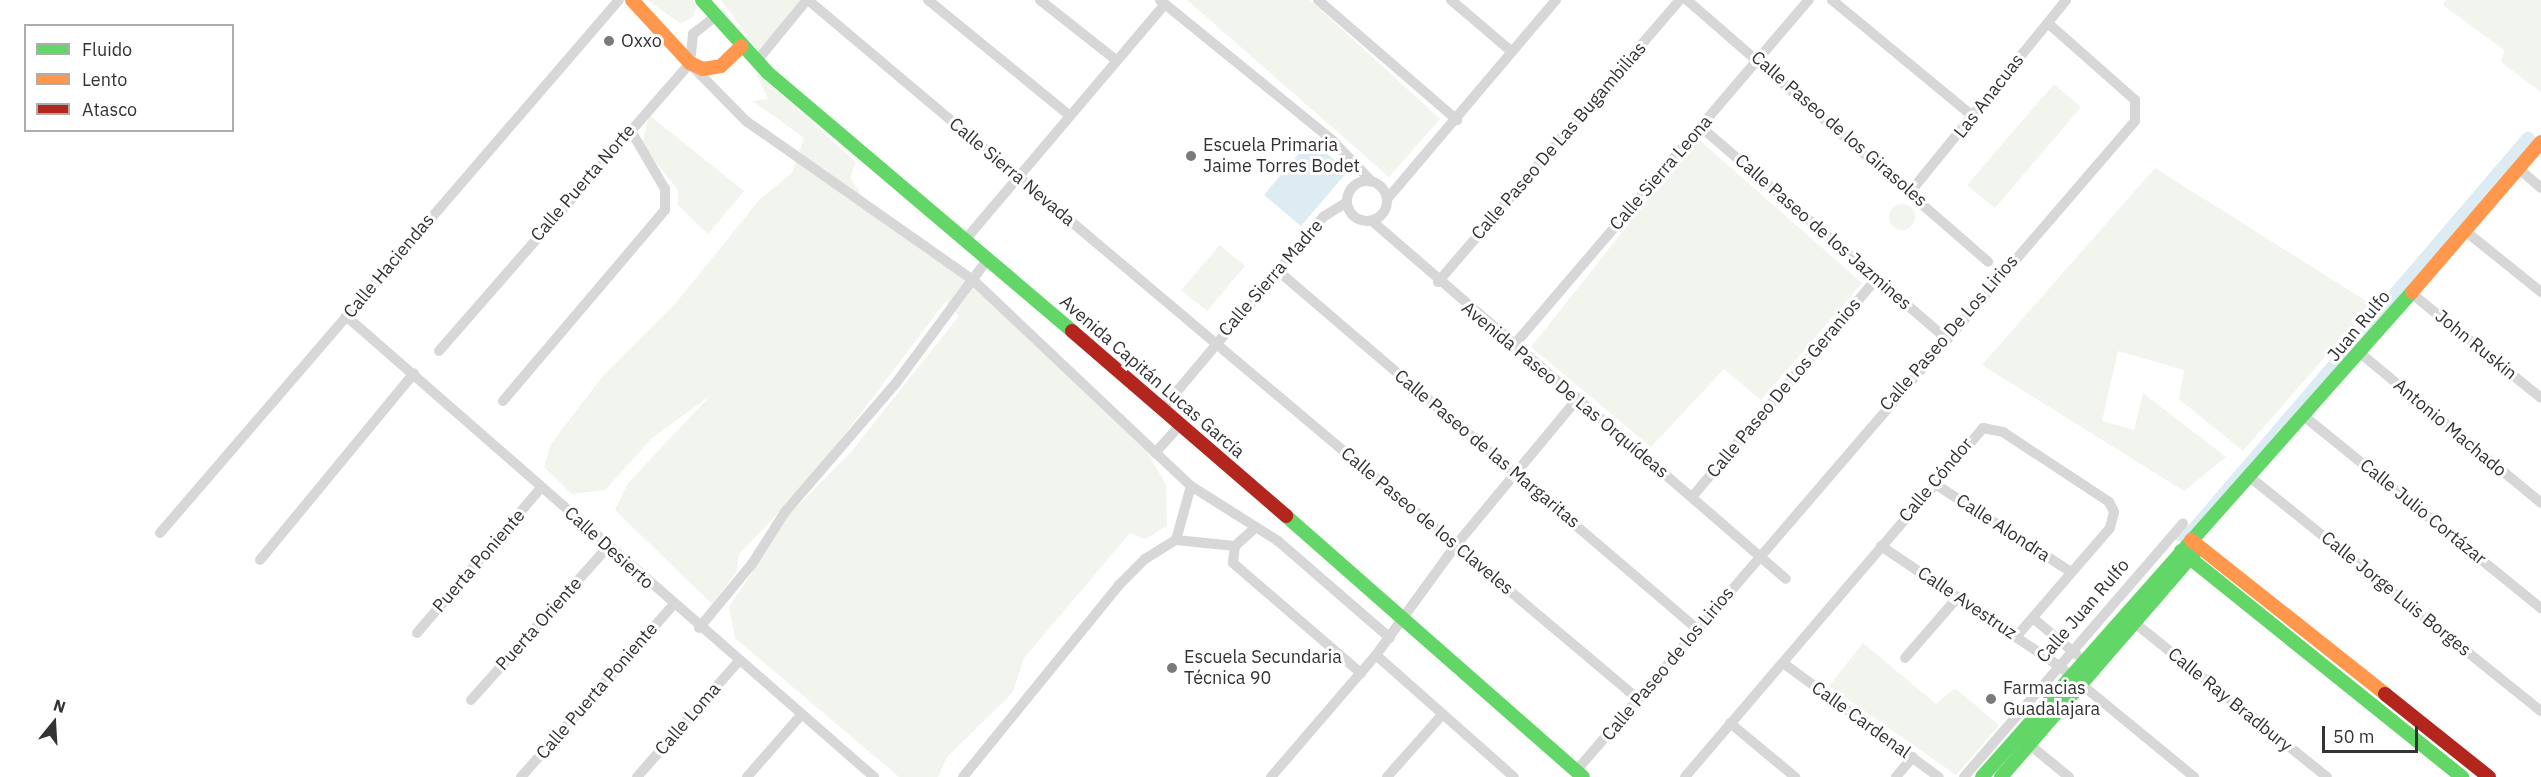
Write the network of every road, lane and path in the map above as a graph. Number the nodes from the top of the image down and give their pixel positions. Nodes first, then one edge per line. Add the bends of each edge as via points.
1 (618, 0) edge
2 (632, 0) edge
3 (808, 0) edge
4 (928, 0) edge
5 (1040, 0) edge
6 (1318, 0) edge
7 (1451, 0) edge
8 (1556, 0) edge
9 (1680, 0) edge
10 (1688, 0) edge
11 (1809, 0) edge
12 (1832, 0) edge
13 (2066, 0) edge
14 (704, 1) edge
15 (1163, 2) edge
16 (716, 16) junction
17 (2048, 22) junction
18 (741, 47) junction
19 (1512, 52) junction
20 (1758, 59) junction
21 (1116, 60) junction
22 (756, 62) junction
23 (690, 63) junction
24 (1069, 116) junction
25 (1974, 117) junction
26 (1457, 120) junction
27 (1701, 127) junction
28 (630, 129) junction
29 (2541, 142) edge
30 (2518, 168) junction
31 (1018, 176) junction
32 (1371, 182) junction
33 (2541, 188) edge
34 (1911, 191) junction
35 (1388, 198) junction
36 (1347, 202) junction
37 (1372, 222) junction
38 (2464, 230) junction
39 (965, 240) junction
40 (987, 260) junction
41 (1988, 262) dead end
42 (1277, 270) junction
43 (1877, 278) junction
44 (972, 279) junction
45 (1438, 282) junction
46 (2541, 292) edge
47 (2411, 293) junction
48 (346, 316) junction
49 (1944, 337) junction
50 (1217, 342) junction
51 (1514, 345) junction
52 (439, 351) dead end
53 (2360, 353) junction
54 (414, 373) junction
55 (2541, 398) edge
56 (1577, 399) junction
57 (503, 401) dead end
58 (1162, 408) junction
59 (2305, 417) junction
60 (1181, 424) junction
61 (1155, 453) junction
62 (1515, 473) junction
63 (2251, 478) junction
64 (1935, 484) junction
65 (1191, 486) junction
66 (541, 488) junction
67 (1692, 497) junction
68 (2541, 503) edge
69 (2183, 523) dead end
70 (1256, 526) junction
71 (159, 533) dead end
72 (1176, 540) junction
73 (2195, 543) junction
74 (1456, 545) junction
75 (1235, 546) junction
76 (1881, 546) junction
77 (608, 548) junction
78 (2185, 555) junction
79 (1760, 556) junction
80 (260, 560) dead end
81 (2071, 572) junction
82 (1786, 579) dead end
83 (1958, 597) junction
84 (673, 605) junction
85 (2541, 608) edge
86 (2033, 618) junction
87 (2129, 618) junction
88 (1401, 621) junction
89 (699, 628) junction
90 (1697, 629) junction
91 (417, 633) dead end
92 (2016, 637) junction
93 (1390, 638) junction
94 (1376, 655) junction
95 (1905, 658) dead end
96 (2083, 660) junction
97 (739, 661) junction
98 (1784, 663) junction
99 (1361, 673) junction
100 (2069, 675) junction
101 (1638, 699) junction
102 (471, 700) dead end
103 (2541, 711) edge
104 (1443, 714) junction
105 (801, 715) junction
106 (1730, 723) junction
107 (2018, 736) junction
108 (2029, 745) junction
109 (1913, 757) junction
110 (1580, 774) edge
111 (867, 775) edge
112 (1509, 775) edge
113 (1902, 775) edge
114 (521, 777) edge
115 (638, 777) edge
116 (747, 777) edge
117 (963, 777) edge
118 (1271, 777) edge
119 (1387, 777) edge
120 (1685, 777) edge
121 (1795, 777) edge
122 (1939, 777) edge
123 (1964, 777) edge
124 (1982, 777) edge
125 (2001, 777) edge
126 (2068, 777) edge
127 (2194, 777) edge
128 (2327, 777) edge
129 (2462, 777) edge
130 (2489, 777) edge

1 - 48 street, Calle Haciendas
2 - 23 street
3 - 22 street
3 - 31 street, Calle Sierra Nevada
4 - 24 street
5 - 21 street
6 - 26 street
7 - 19 street
8 - 19 street
9 - 45 street, Calle Paseo De Las Bugambilias
10 - 20 street, Calle Paseo de los Girasoles
11 - 20 street, Calle Sierra Leona
12 - 25 street
13 - 17 street, Las Anacuas
14 - 16 street, Avenida Capitán Lucas García
15 - 21 street
15 - 32 street via 1332,140
16 - 18 street, Avenida Capitán Lucas García
16 - 23 street via 693,34
17 - 25 street, Las Anacuas
17 - 49 street, Calle Paseo De Los Lirios via 2135,100 2138,112 2131,127
18 - 22 street, Avenida Capitán Lucas García
18 - 23 street via 713,70
19 - 26 street
20 - 27 street, Calle Sierra Leona
20 - 34 street, Calle Paseo de los Girasoles
21 - 24 street
22 - 39 street, Avenida Capitán Lucas García
23 - 28 street, Calle Puerta Norte
23 - 44 street via 746,122
24 - 31 street
25 - 34 street, Las Anacuas
26 - 35 street
27 - 43 street, Calle Paseo de los Jazmines
27 - 51 street, Calle Sierra Leona
28 - 52 street, Calle Puerta Norte
28 - 57 street via 667,200 649,234
29 - 30 street, Juan Rulfo
30 - 33 street
30 - 38 street, Juan Rulfo
31 - 39 street
31 - 50 street, Calle Sierra Nevada
32 - 35 street
32 - 36 street, Calle Sierra Madre via 1352,189
34 - 41 street, Calle Paseo de los Girasoles
35 - 37 street via 1381,217
36 - 37 street via 1352,215
36 - 42 street, Calle Sierra Madre via 1323,218
37 - 45 street, Avenida Paseo De Las Orquídeas
38 - 46 street
38 - 47 street, Juan Rulfo
39 - 40 street, Avenida Capitán Lucas García
40 - 44 street
40 - 58 street, Avenida Capitán Lucas García
42 - 50 street, Calle Sierra Madre
42 - 62 street, Calle Paseo de las Margaritas
43 - 49 street, Calle Paseo de los Jazmines
43 - 67 street, Calle Paseo De Los Geranios
44 - 61 street
44 - 89 street
45 - 51 street, Avenida Paseo De Las Orquídeas
47 - 53 street, Juan Rulfo
47 - 55 street, John Ruskin
48 - 54 street, Calle Desierto
48 - 71 street, Calle Haciendas
49 - 79 street, Calle Paseo De Los Lirios
50 - 58 street, Calle Sierra Madre
50 - 74 street, Calle Paseo de los Claveles
51 - 56 street, Avenida Paseo De Las Orquídeas
53 - 59 street, Juan Rulfo
53 - 68 street, Antonio Machado
54 - 66 street, Calle Desierto
54 - 80 street
56 - 62 street
56 - 67 street, Avenida Paseo De Las Orquídeas
58 - 60 street, Avenida Capitán Lucas García
59 - 63 street, Juan Rulfo
59 - 85 street, Calle Julio Cortázar
60 - 61 street
60 - 88 street, Avenida Capitán Lucas García
61 - 65 street
62 - 74 street
62 - 90 street, Calle Paseo de las Margaritas
63 - 73 street, Juan Rulfo
63 - 103 street, Calle Jorge Luis Borges
64 - 76 street, Calle Cóndor
64 - 81 street, Calle Alondra
64 - 81 street, Calle Cóndor via 1975,434 1983,429 2003,432 2113,507 2110,528
65 - 70 street
65 - 72 street
66 - 77 street, Calle Desierto
66 - 91 street, Puerta Poniente
67 - 79 street, Avenida Paseo De Las Orquídeas
69 - 96 street, Calle Juan Rulfo
70 - 75 street
70 - 93 street
72 - 75 street
72 - 117 street via 1145,559 1119,585
73 - 78 street, Calle Juan Rulfo
73 - 130 street
74 - 88 street
74 - 101 street, Calle Paseo de los Claveles
75 - 99 street via 1231,554 1239,571
76 - 83 street, Calle Avestruz
76 - 98 street, Calle Cóndor
77 - 84 street, Calle Desierto
77 - 102 street, Puerta Oriente
78 - 87 street, Calle Juan Rulfo
78 - 129 street
79 - 82 street, Avenida Paseo De Las Orquídeas
79 - 90 street, Calle Paseo de los Lirios
81 - 86 street, Calle Cóndor
83 - 92 street, Calle Avestruz
83 - 95 street
84 - 89 street, Calle Desierto
84 - 114 street, Calle Puerta Poniente
86 - 92 street, Calle Cóndor
86 - 96 street, Calle Avestruz
87 - 96 street, Calle Juan Rulfo
87 - 128 street, Calle Ray Bradbury
88 - 93 street
88 - 110 street, Avenida Capitán Lucas García
89 - 97 street, Calle Desierto
90 - 101 street, Calle Paseo de los Lirios
92 - 100 street, Calle Avestruz
93 - 94 street
94 - 99 street
94 - 104 street
96 - 100 street, Calle Juan Rulfo
96 - 100 street, Calle Juan Rulfo
97 - 105 street, Calle Desierto
97 - 115 street, Calle Loma
98 - 106 street, Calle Cóndor
98 - 109 street, Calle Cardenal
99 - 118 street
100 - 107 street, Calle Juan Rulfo
100 - 108 street, Calle Juan Rulfo
100 - 123 street, Calle Juan Rulfo
100 - 127 street, Calle Avestruz
101 - 110 street, Calle Paseo de los Lirios
104 - 112 street
104 - 119 street
105 - 111 street, Calle Desierto
105 - 116 street
106 - 120 street, Calle Cóndor
106 - 121 street
107 - 108 street
107 - 124 street, Calle Juan Rulfo
108 - 125 street, Calle Juan Rulfo
108 - 126 street
109 - 113 street
109 - 122 street, Calle Cardenal

